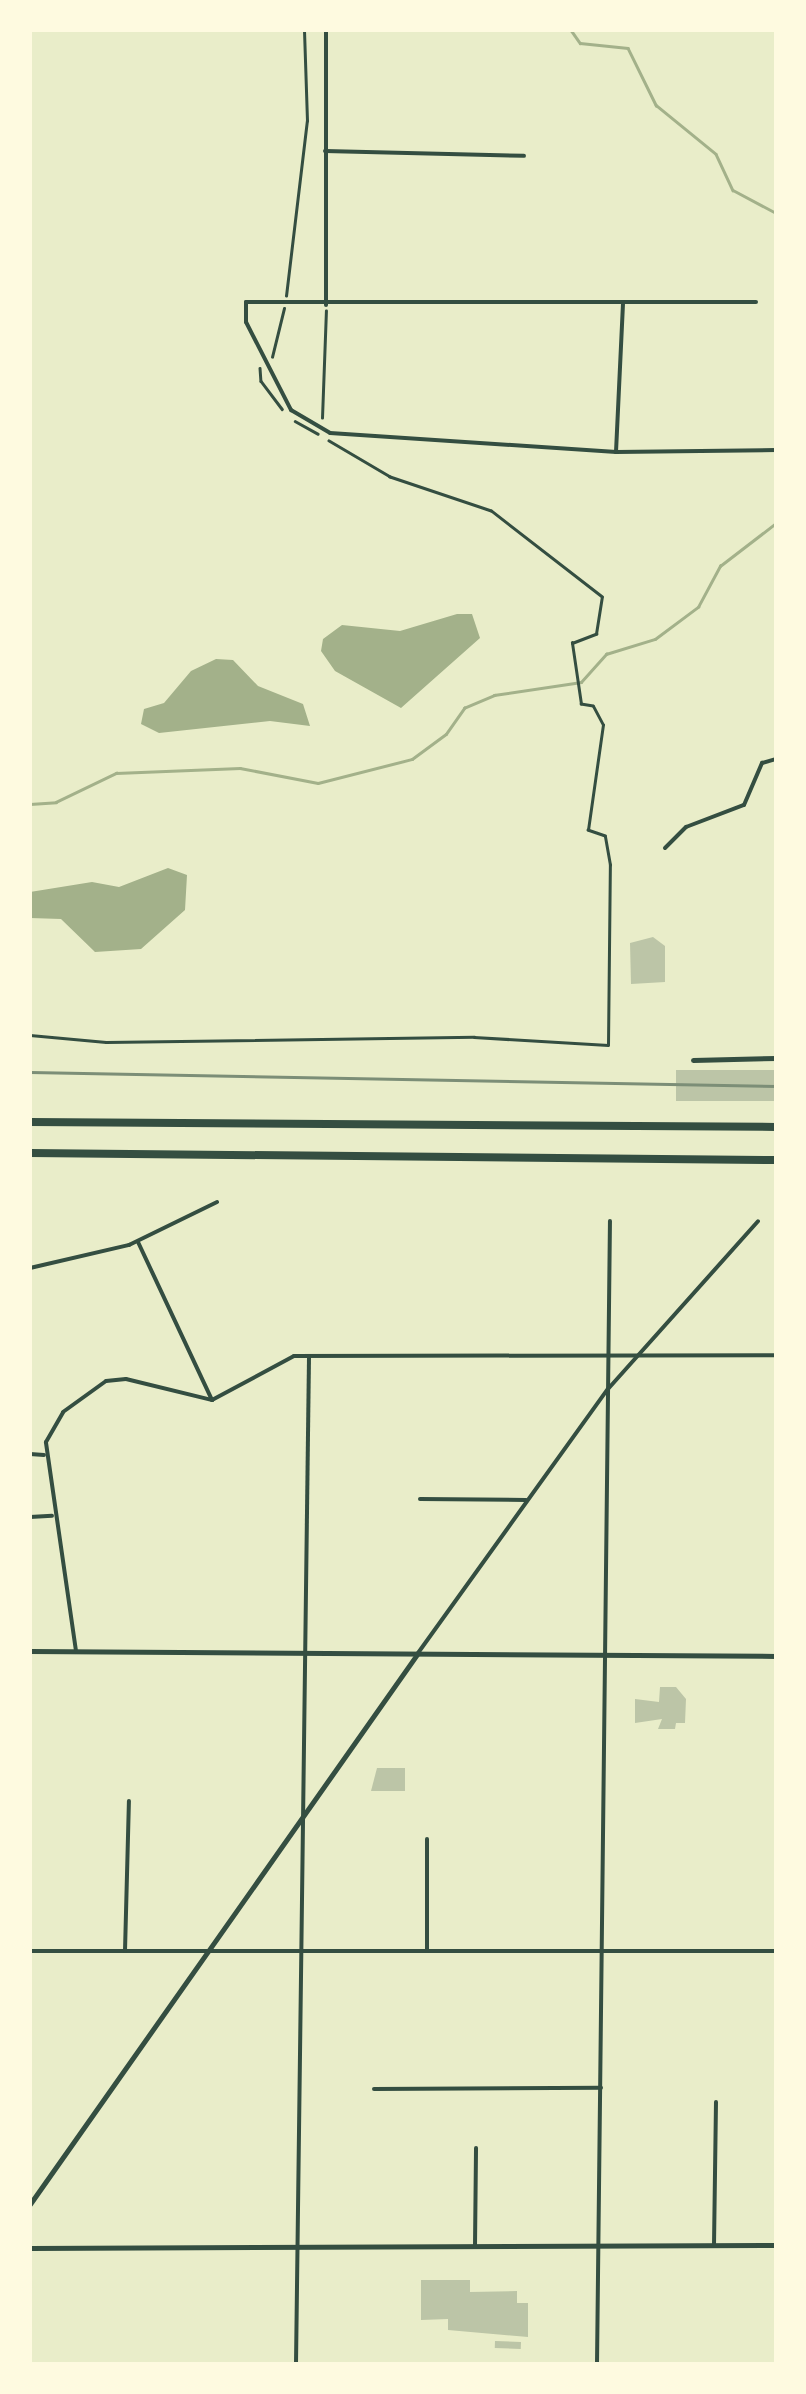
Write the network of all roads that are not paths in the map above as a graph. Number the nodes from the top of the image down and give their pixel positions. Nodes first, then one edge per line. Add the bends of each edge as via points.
1 (326, 30) edge
2 (325, 151) junction
3 (524, 156) dead end
4 (756, 302) dead end
5 (623, 304) junction
6 (326, 305) junction
7 (776, 450) edge
8 (616, 452) junction
9 (776, 759) edge
10 (665, 848) dead end
11 (776, 1058) edge
12 (693, 1060) dead end
13 (30, 1122) edge
14 (776, 1128) edge
15 (30, 1153) edge
16 (776, 1160) edge
17 (217, 1202) dead end
18 (610, 1222) dead end
19 (758, 1222) dead end
20 (138, 1242) junction
21 (30, 1268) edge
22 (776, 1355) edge
23 (309, 1356) junction
24 (608, 1356) junction
25 (635, 1356) junction
26 (608, 1389) junction
27 (212, 1400) junction
28 (30, 1454) edge
29 (44, 1455) junction
30 (420, 1499) dead end
31 (526, 1500) junction
32 (52, 1516) junction
33 (30, 1517) edge
34 (30, 1652) edge
35 (76, 1652) junction
36 (302, 1652) junction
37 (418, 1654) junction
38 (603, 1655) junction
39 (776, 1656) edge
40 (128, 1801) dead end
41 (300, 1820) junction
42 (428, 1839) dead end
43 (211, 1949) junction
44 (300, 1950) junction
45 (30, 1951) edge
46 (126, 1951) junction
47 (427, 1951) junction
48 (604, 1951) junction
49 (776, 1951) edge
50 (601, 2088) junction
51 (374, 2089) dead end
52 (716, 2102) dead end
53 (476, 2148) dead end
54 (30, 2204) edge
55 (714, 2245) junction
56 (776, 2245) edge
57 (476, 2246) junction
58 (596, 2246) junction
59 (296, 2247) junction
60 (30, 2248) edge
61 (296, 2364) edge
62 (597, 2364) edge

1 - 2 street
2 - 3 street
2 - 6 street
4 - 5 street
5 - 6 street
5 - 8 street
6 - 8 street via 246,302 246,322 276,390 322,433
7 - 8 street
9 - 10 street via 762,763 747,802 686,827
11 - 12 street
13 - 14 highway
15 - 16 highway
17 - 20 street
18 - 24 street
19 - 25 street
20 - 21 street
20 - 27 street
22 - 25 street
23 - 24 street
23 - 27 street via 279,1360
23 - 36 street
24 - 25 street
24 - 26 street
25 - 26 street
26 - 31 street
26 - 38 street
27 - 29 street via 126,1379 106,1382 63,1412
28 - 29 street
29 - 32 street
30 - 31 street
31 - 37 street
32 - 33 street
32 - 35 street
34 - 35 street
35 - 36 street
36 - 37 street
36 - 41 street
37 - 38 street
37 - 41 street
38 - 39 street
38 - 48 street
40 - 46 street
41 - 43 street
41 - 44 street
42 - 47 street
43 - 44 street
43 - 46 street
43 - 54 street
44 - 47 street
44 - 59 street
45 - 46 street
47 - 48 street
48 - 49 street
48 - 50 street
50 - 51 street
50 - 58 street
52 - 55 street
53 - 57 street
55 - 56 street
55 - 58 street
57 - 58 street
57 - 59 street
58 - 62 street
59 - 60 street
59 - 61 street

